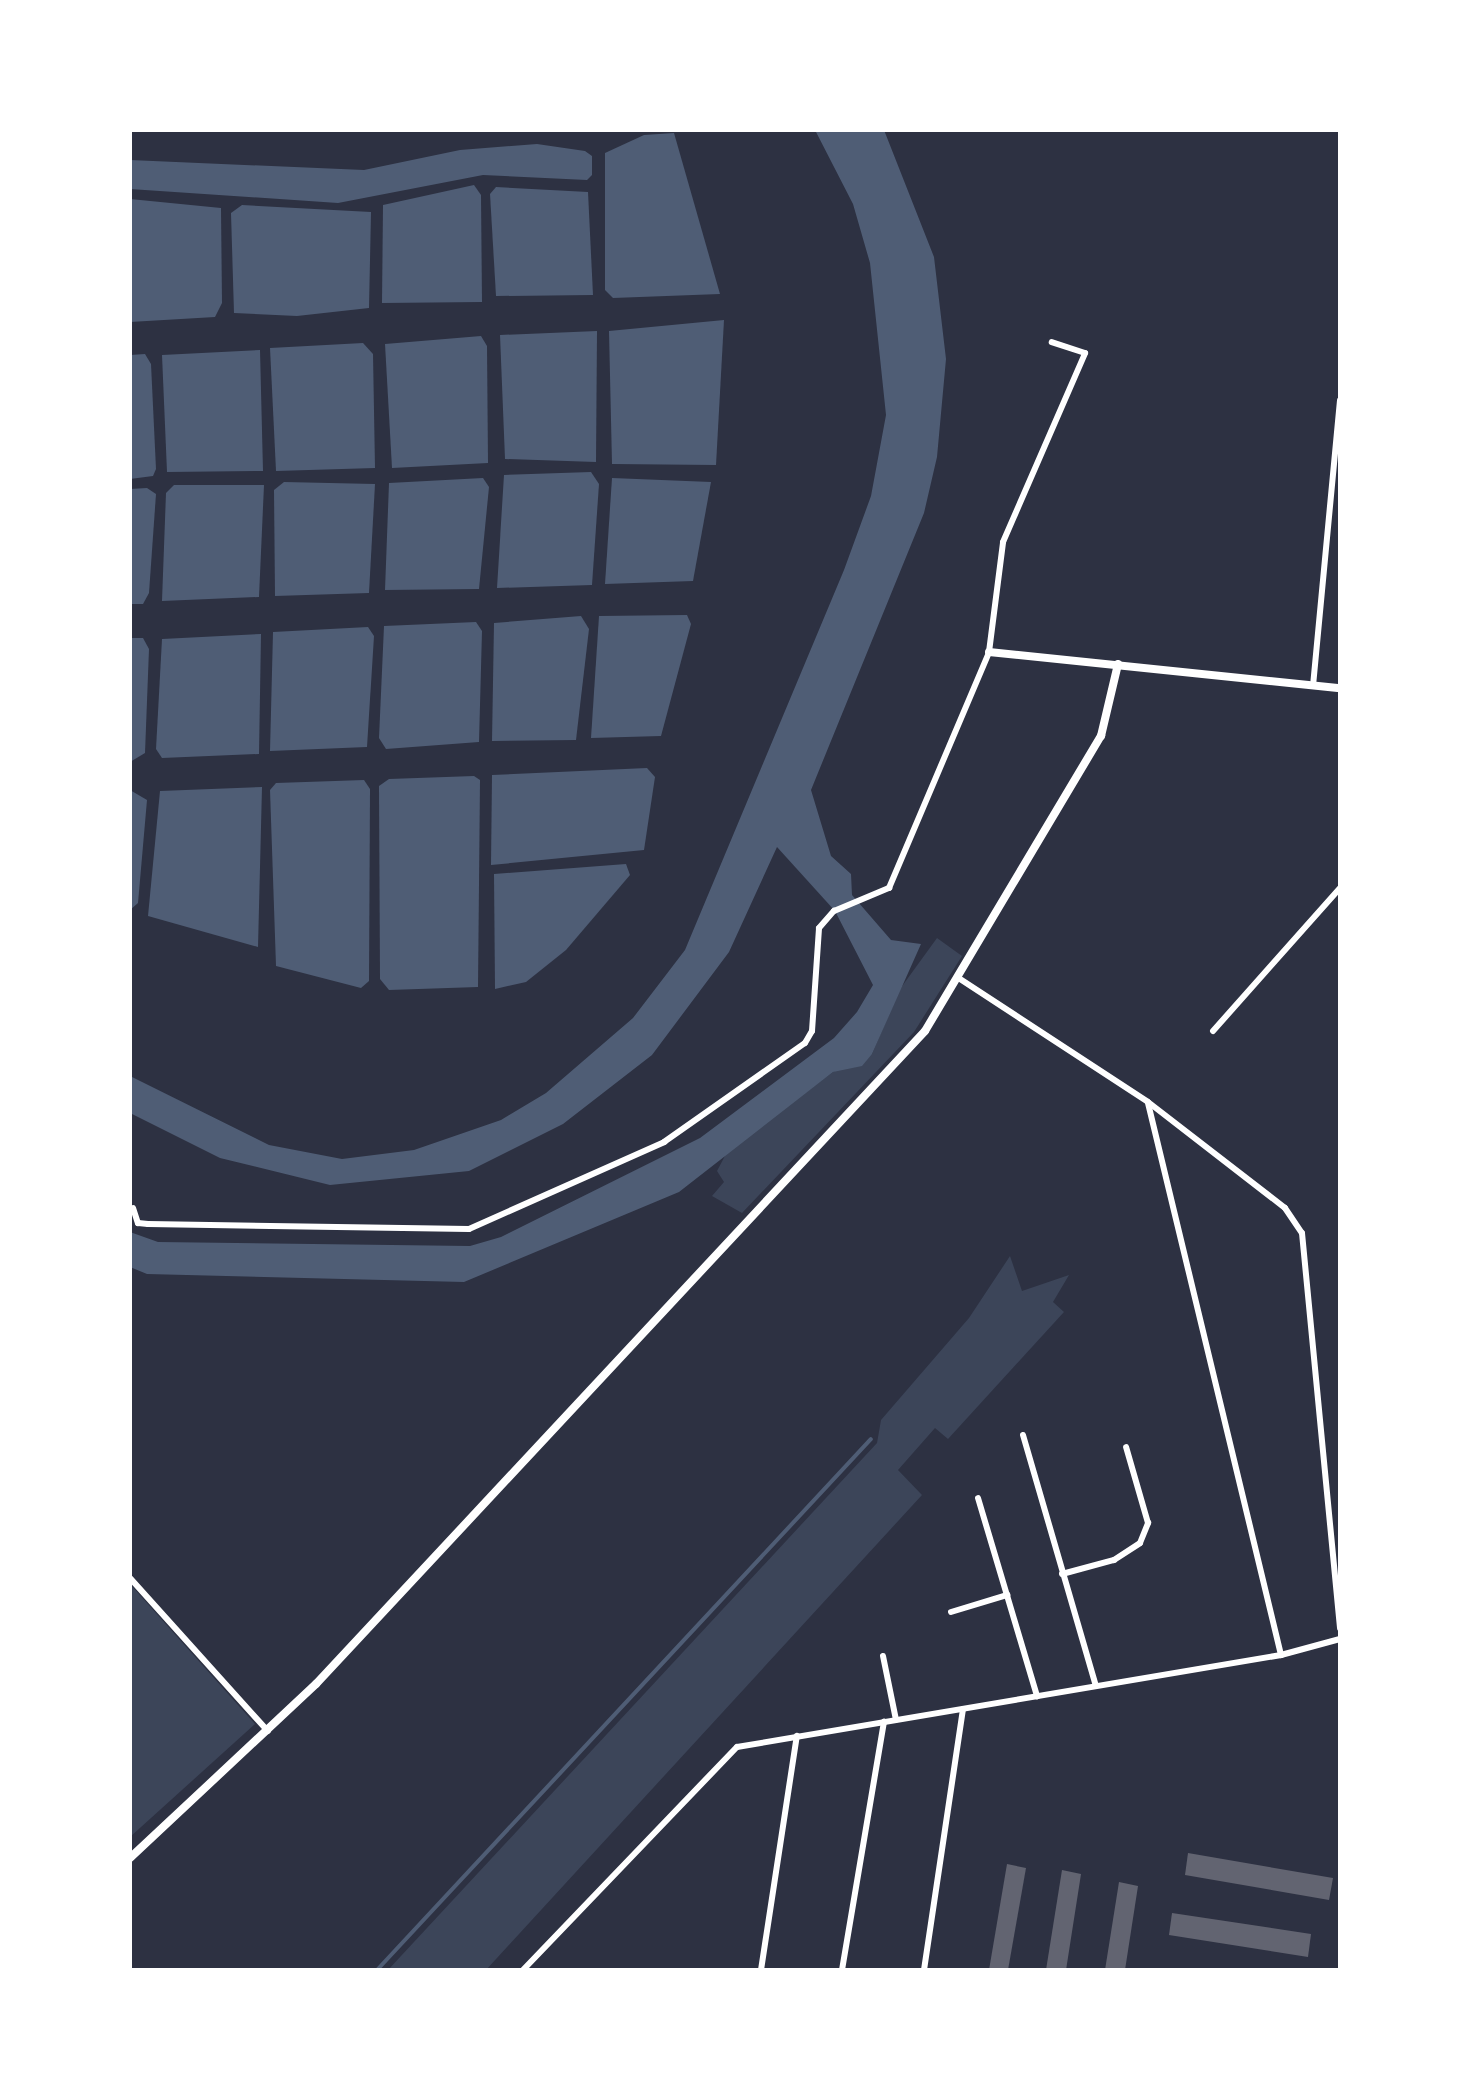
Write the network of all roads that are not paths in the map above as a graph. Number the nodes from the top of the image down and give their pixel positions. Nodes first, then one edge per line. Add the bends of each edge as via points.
1 (1052, 342) dead end
2 (1340, 400) edge
3 (989, 652) junction
4 (1118, 664) junction
5 (1313, 686) junction
6 (1340, 688) edge
7 (1340, 888) edge
8 (957, 977) junction
9 (1213, 1031) dead end
10 (1148, 1102) junction
11 (133, 1208) dead end
12 (1023, 1435) dead end
13 (1126, 1447) dead end
14 (978, 1498) dead end
15 (1062, 1574) junction
16 (130, 1578) edge
17 (1007, 1595) junction
18 (951, 1612) dead end
19 (1340, 1628) edge
20 (1340, 1639) edge
21 (1282, 1655) junction
22 (884, 1656) dead end
23 (1096, 1686) junction
24 (1037, 1696) junction
25 (964, 1708) junction
26 (896, 1720) junction
27 (884, 1722) junction
28 (268, 1731) junction
29 (796, 1736) junction
30 (130, 1858) edge
31 (524, 1970) edge
32 (761, 1970) edge
33 (842, 1970) edge
34 (924, 1970) edge

1 - 3 street via 1085,353 1003,542
2 - 5 street
3 - 4 street
3 - 11 street via 889,888 834,912 819,928 812,1030 805,1042 664,1142 469,1229 148,1224 138,1223
4 - 5 street
4 - 8 street via 1101,736
5 - 6 street
7 - 9 street
8 - 10 street
8 - 28 street via 925,1031 866,1097
10 - 19 street via 1286,1208 1302,1233
10 - 21 street
12 - 15 street
13 - 15 street via 1148,1522 1140,1543 1114,1560
14 - 17 street
15 - 23 street
16 - 28 street
17 - 18 street
17 - 24 street
20 - 21 street
21 - 23 street
22 - 26 street
23 - 24 street
24 - 25 street
25 - 26 street
25 - 34 street
26 - 27 street
27 - 29 street
27 - 33 street
28 - 30 street
29 - 31 street via 737,1746
29 - 32 street

